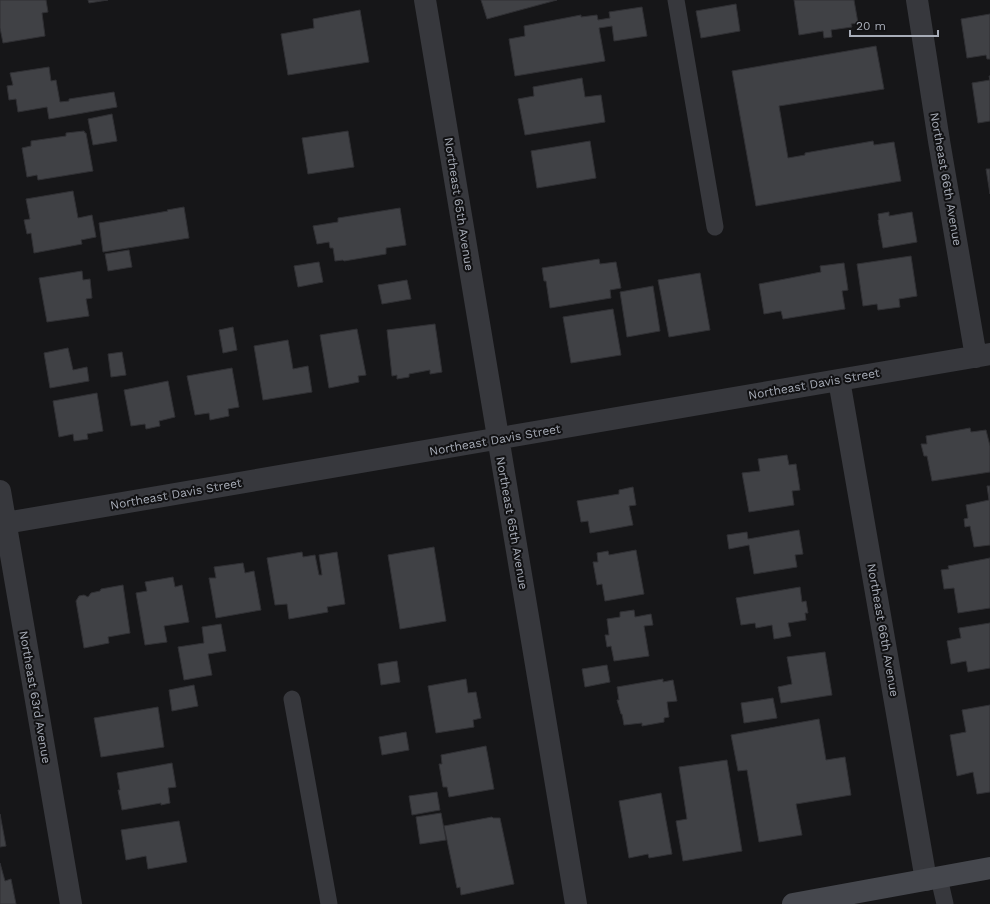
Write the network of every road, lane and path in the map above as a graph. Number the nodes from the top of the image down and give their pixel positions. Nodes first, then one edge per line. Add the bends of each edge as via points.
1 (425, 0) edge
2 (676, 0) edge
3 (917, 0) edge
4 (715, 227) dead end
5 (983, 356) edge
6 (839, 380) junction
7 (498, 440) junction
8 (0, 491) edge
9 (3, 523) edge
10 (292, 699) dead end
11 (990, 868) edge
12 (933, 879) junction
13 (71, 904) edge
14 (329, 904) edge
15 (576, 904) edge
16 (793, 904) edge
17 (944, 904) edge

1 - 7 street, Northeast 65th Avenue
2 - 4 lane
3 - 5 street, Northeast 66th Avenue via 939,141
5 - 6 street, Northeast Davis Street
6 - 7 street, Northeast Davis Street
6 - 12 street, Northeast 66th Avenue
7 - 9 street, Northeast Davis Street
7 - 15 street, Northeast 65th Avenue
8 - 9 street, Northeast 63rd Avenue
9 - 13 street, Northeast 63rd Avenue
10 - 14 lane
11 - 12 main road
12 - 16 main road
12 - 17 lane

